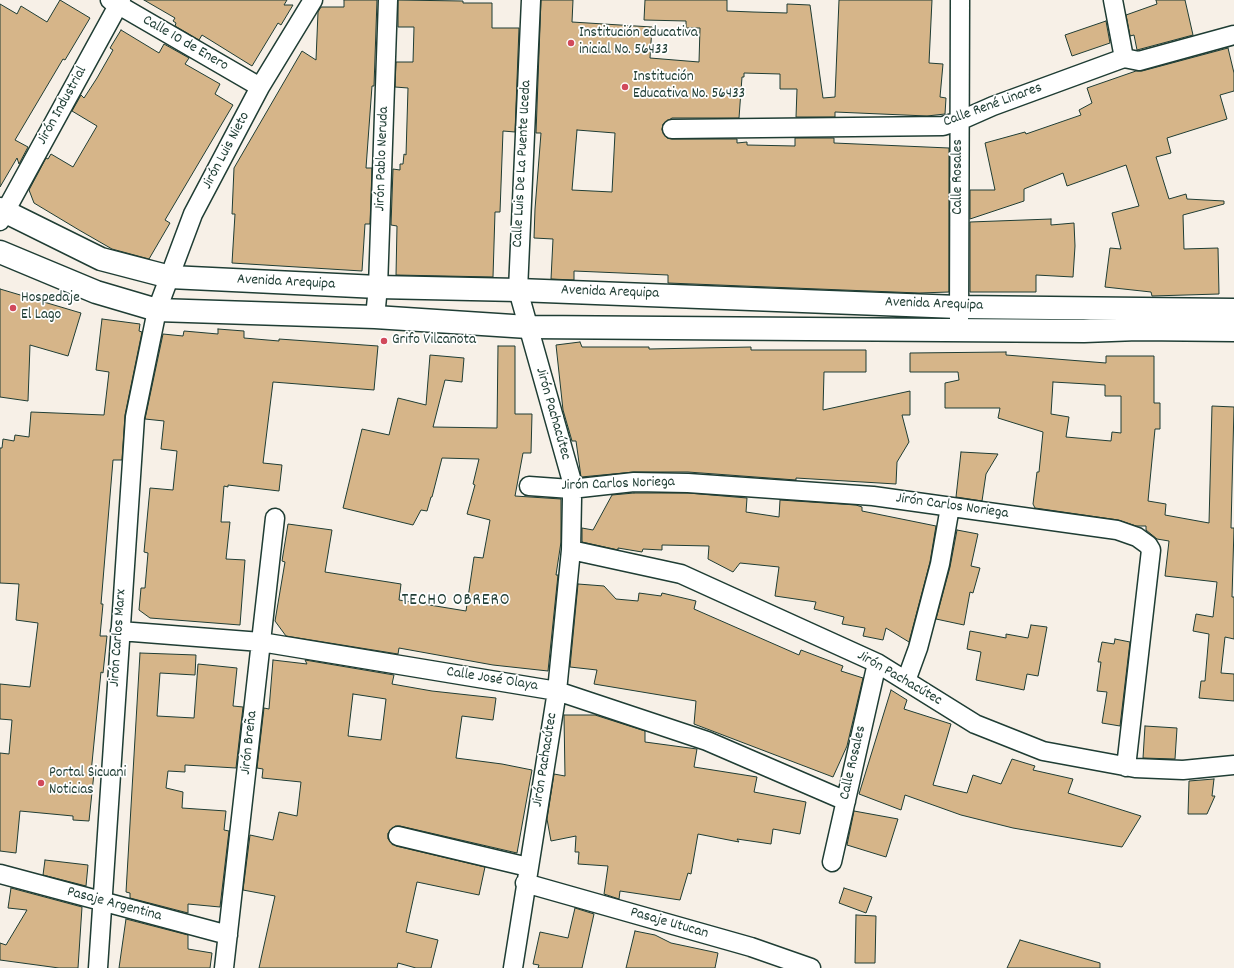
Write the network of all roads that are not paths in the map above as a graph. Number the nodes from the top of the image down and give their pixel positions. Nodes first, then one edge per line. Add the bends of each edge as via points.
1 (313, 0) edge
2 (388, 0) edge
3 (531, 0) edge
4 (960, 0) edge
5 (1114, 0) edge
6 (116, 2) edge
7 (1234, 35) edge
8 (1124, 58) junction
9 (260, 87) junction
10 (960, 121) junction
11 (672, 129) dead end
12 (2, 214) edge
13 (0, 252) edge
14 (170, 277) junction
15 (378, 287) junction
16 (518, 290) junction
17 (958, 306) junction
18 (157, 310) junction
19 (1234, 310) edge
20 (375, 317) junction
21 (528, 327) junction
22 (959, 330) junction
23 (1234, 330) edge
24 (529, 486) dead end
25 (571, 489) junction
26 (950, 507) junction
27 (275, 518) dead end
28 (571, 550) junction
29 (120, 631) junction
30 (261, 642) junction
31 (877, 663) junction
32 (906, 681) junction
33 (557, 691) junction
34 (1234, 765) edge
35 (1126, 766) junction
36 (846, 801) junction
37 (398, 836) dead end
38 (832, 862) dead end
39 (0, 874) edge
40 (527, 875) junction
41 (102, 901) junction
42 (228, 935) junction
43 (98, 968) edge
44 (224, 968) edge
45 (513, 968) edge
46 (811, 968) edge

1 - 9 street, Jirón Luis Nieto
2 - 15 street, Jirón Pablo Neruda
3 - 16 street, Calle Luis De La Puente Uceda
4 - 10 street, Calle Rosales
5 - 8 street
6 - 9 street, Calle 10 de Enero
6 - 12 street, Jirón Industrial
7 - 8 street, Calle René Linares via 1140,60
8 - 10 street, Calle René Linares via 993,106
9 - 14 street, Jirón Luis Nieto via 193,214
10 - 11 street, Calle René Linares via 943,126
10 - 17 street, Calle Rosales
12 - 14 street, Avenida Arequipa via 101,259
13 - 18 street, Avenida Arequipa via 96,292
14 - 15 street, Avenida Arequipa
14 - 18 street, Jirón Luis Nieto
15 - 16 street, Avenida Arequipa
15 - 20 street, Jirón Pablo Neruda
16 - 17 street, Avenida Arequipa
16 - 21 street, Calle Luis De La Puente Uceda
17 - 19 street, Avenida Arequipa
17 - 22 street, Calle Rosales
18 - 20 street, Avenida Arequipa
18 - 29 street, Jirón Carlos Marx via 135,417
20 - 21 street, Avenida Arequipa
21 - 22 street, Avenida Arequipa
21 - 25 street, Jirón Pachacútec
22 - 23 street, Avenida Arequipa
24 - 25 street, Jirón Carlos Noriega
25 - 26 street, Jirón Carlos Noriega via 634,482 688,483 873,496
25 - 28 street, Jirón Pachacútec
26 - 32 street via 940,564 918,648
26 - 35 street, Jirón Carlos Noriega via 1117,530 1137,537 1148,545 1151,550
27 - 30 street, Jirón Breña
28 - 31 street, Jirón Pachacútec via 681,574
28 - 33 street, Jirón Pachacútec
29 - 30 street, Calle José Olaya
29 - 41 street, Jirón Carlos Marx
30 - 33 street, Calle José Olaya
30 - 42 street, Jirón Breña
31 - 32 street, Jirón Pachacútec
31 - 36 street, Calle Rosales
32 - 35 street, Jirón Pachacútec via 975,724 1043,751
33 - 36 street, Calle José Olaya via 707,741
33 - 40 street, Jirón Pachacútec
34 - 35 street, Jirón Pachacútec via 1184,770
36 - 38 street, Calle Rosales
37 - 40 street, Pasaje Utucan
39 - 41 street, Pasaje Argentina
40 - 45 street, Jirón Pachacútec
40 - 46 street, Pasaje Utucan
41 - 42 street, Pasaje Argentina
41 - 43 street, Jirón Carlos Marx
42 - 44 street, Jirón Breña

